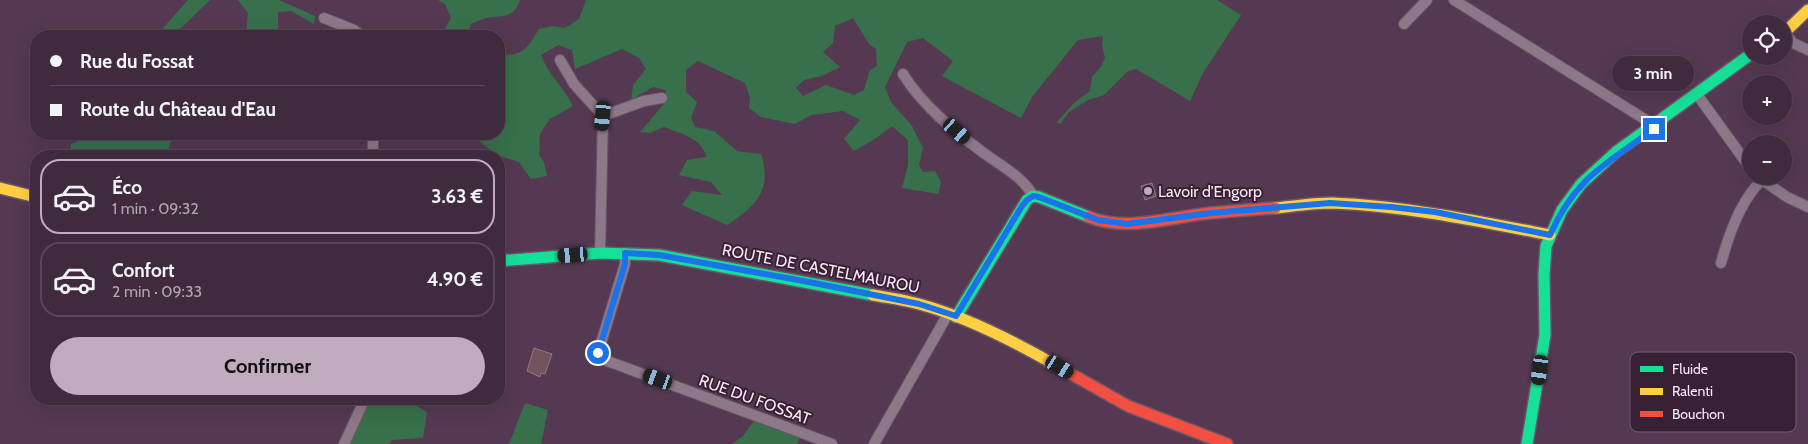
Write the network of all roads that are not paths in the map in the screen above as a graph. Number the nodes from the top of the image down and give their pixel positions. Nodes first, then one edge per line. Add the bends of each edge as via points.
1 (1428, 0) edge
2 (1454, 0) edge
3 (1808, 10) edge
4 (324, 18) dead end
5 (1404, 24) dead end
6 (1792, 25) edge
7 (354, 30) edge
8 (1792, 42) edge
9 (1808, 50) edge
10 (560, 60) dead end
11 (1742, 61) edge
12 (1743, 65) edge
13 (903, 74) dead end
14 (1698, 95) junction
15 (662, 98) dead end
16 (603, 116) junction
17 (1652, 128) junction
18 (1742, 156) edge
19 (1755, 185) edge
20 (1768, 185) edge
21 (0, 188) edge
22 (30, 196) edge
23 (1033, 196) junction
24 (1808, 208) edge
25 (1550, 235) junction
26 (600, 253) junction
27 (625, 253) junction
28 (505, 261) edge
29 (1721, 263) dead end
30 (952, 315) junction
31 (362, 405) edge
32 (344, 444) edge
33 (832, 444) edge
34 (874, 444) edge
35 (1227, 444) edge
36 (1527, 444) edge

1 - 5 street
2 - 17 street via 1646,120
3 - 6 street
4 - 7 street
8 - 9 street
10 - 16 street via 574,84
11 - 14 street
12 - 14 street
13 - 23 street via 912,89 942,118 1024,183
14 - 17 street
14 - 18 street
15 - 16 street
16 - 26 street
17 - 25 street via 1616,152 1571,196
19 - 29 street via 1726,242
20 - 24 street
21 - 22 street
23 - 25 street via 1111,223 1142,223 1211,213 1330,203 1435,212
23 - 30 street via 1022,206
25 - 36 street via 1544,275 1544,335
26 - 27 street, ROUTE DE CASTELMAUROU
26 - 28 street, ROUTE DE CASTELMAUROU
27 - 30 street, ROUTE DE CASTELMAUROU via 659,255 809,282 919,304
27 - 33 street, RUE DU FOSSAT via 625,264 598,353 602,359
30 - 34 street
30 - 35 street, ROUTE DE CASTELMAUROU via 1036,354 1128,406
31 - 32 street

